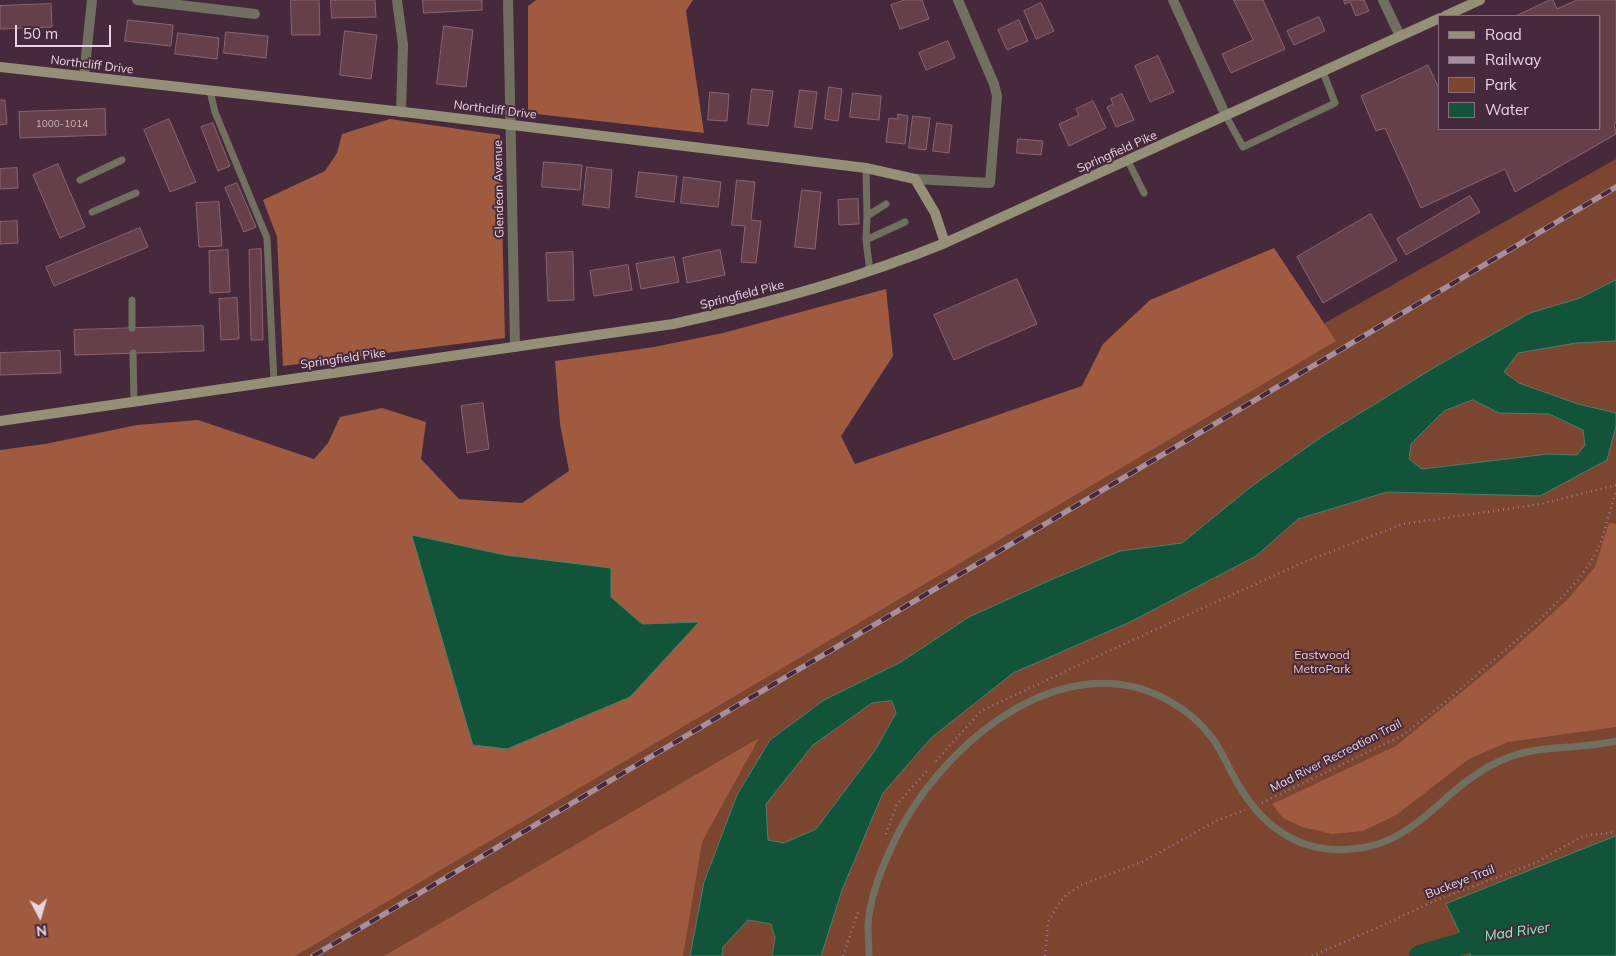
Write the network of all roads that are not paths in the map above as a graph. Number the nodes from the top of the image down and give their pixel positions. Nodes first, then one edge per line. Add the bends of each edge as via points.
1 (92, 0) edge
2 (136, 0) edge
3 (397, 0) edge
4 (508, 0) edge
5 (958, 0) edge
6 (1173, 0) edge
7 (1384, 0) edge
8 (1480, 0) edge
9 (255, 14) dead end
10 (1447, 15) edge
11 (1438, 19) edge
12 (1400, 36) junction
13 (0, 67) edge
14 (1322, 72) junction
15 (84, 76) junction
16 (210, 90) junction
17 (401, 112) junction
18 (1226, 116) junction
19 (510, 125) junction
20 (122, 160) dead end
21 (1128, 161) junction
22 (866, 168) junction
23 (80, 180) dead end
24 (915, 180) junction
25 (1144, 192) dead end
26 (136, 193) dead end
27 (886, 204) dead end
28 (92, 212) dead end
29 (866, 216) junction
30 (905, 222) dead end
31 (866, 240) junction
32 (945, 243) junction
33 (870, 272) junction
34 (132, 300) dead end
35 (132, 328) dead end
36 (515, 347) junction
37 (134, 353) dead end
38 (274, 382) junction
39 (134, 402) junction
40 (0, 421) edge
41 (1616, 741) edge
42 (868, 956) edge

1 - 15 street
2 - 9 street
3 - 17 street via 403,45
4 - 19 street, Glendean Avenue
5 - 24 street via 997,96 990,183
6 - 18 street
7 - 12 street
8 - 10 main road
11 - 12 main road, Springfield Pike
12 - 14 main road, Springfield Pike
13 - 15 main road, Northcliff Drive
14 - 18 main road, Springfield Pike
14 - 18 lane via 1335,102 1243,147
15 - 16 main road, Northcliff Drive
16 - 17 main road, Northcliff Drive
16 - 38 lane via 215,112 267,238
17 - 19 main road, Northcliff Drive
18 - 21 main road, Springfield Pike
19 - 22 main road, Northcliff Drive
19 - 36 street, Glendean Avenue
20 - 23 lane
21 - 25 lane
21 - 32 main road, Springfield Pike
22 - 24 main road, Northcliff Drive
22 - 29 lane
24 - 32 main road via 935,213
26 - 28 lane
27 - 29 lane
29 - 31 lane
30 - 31 lane
31 - 33 lane
32 - 33 main road, Springfield Pike
33 - 36 main road, Springfield Pike via 730,312 673,324
34 - 35 lane
36 - 38 main road, Springfield Pike
37 - 39 lane
38 - 39 main road, Springfield Pike
39 - 40 main road, Springfield Pike
41 - 42 lane via 1523,752 1505,759 1471,777 1397,837 1382,844 1344,850 1307,844 1277,830 1252,807 1213,738 1170,702 1132,687 1108,683 1066,688 1017,708 994,722 954,755 918,799 880,874 868,925

